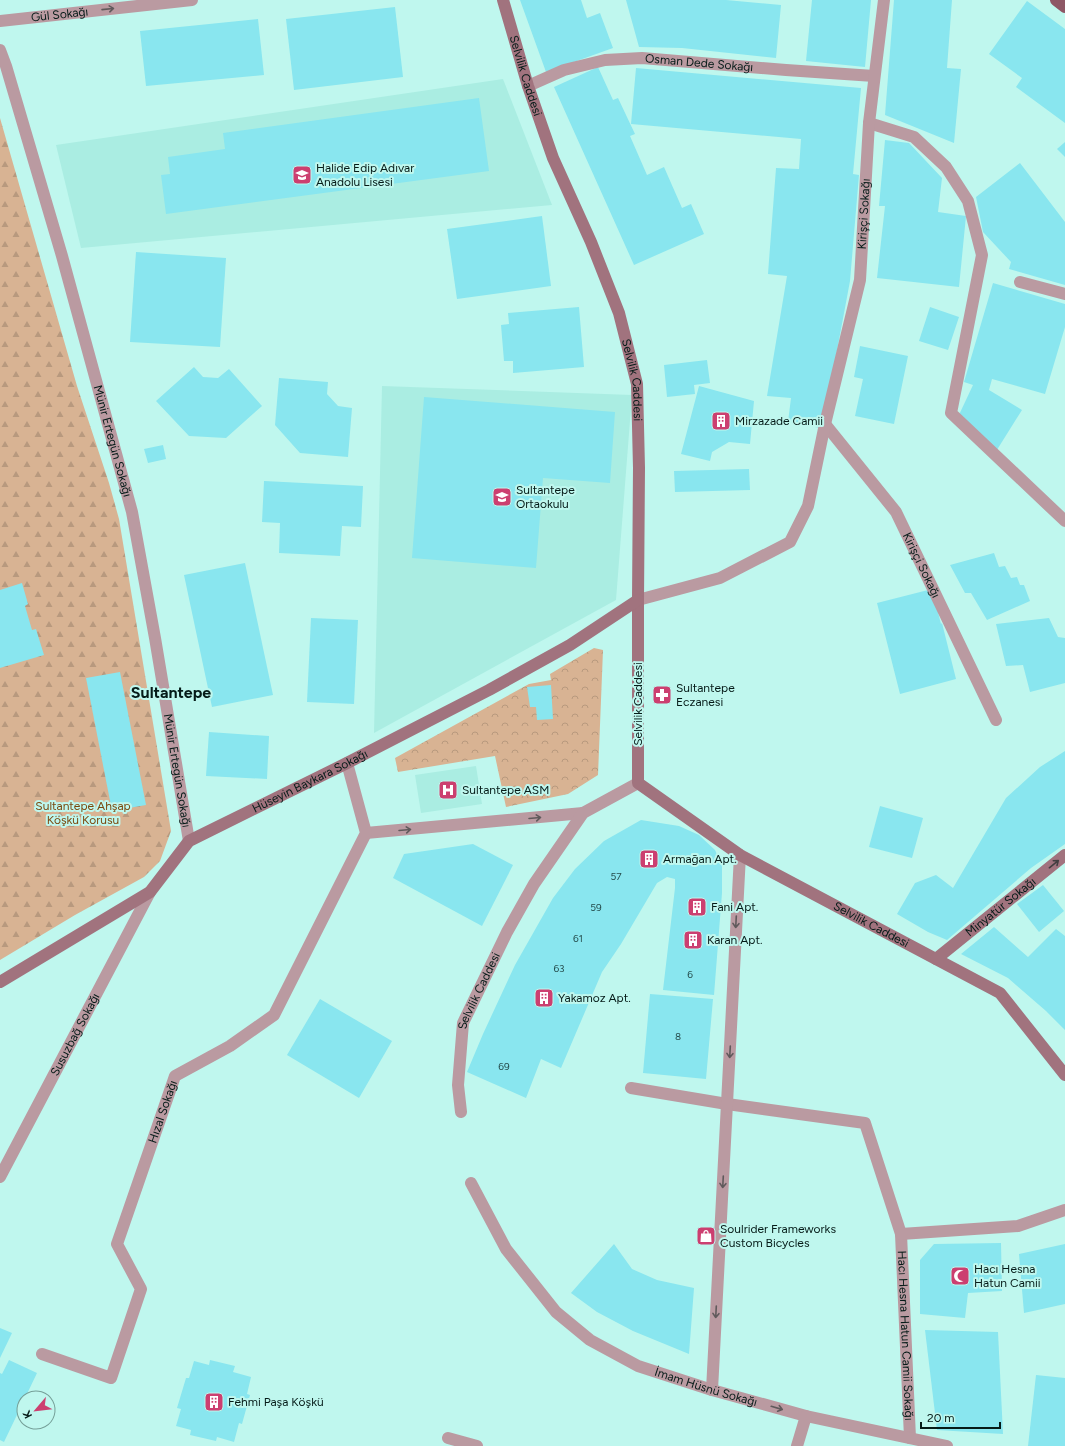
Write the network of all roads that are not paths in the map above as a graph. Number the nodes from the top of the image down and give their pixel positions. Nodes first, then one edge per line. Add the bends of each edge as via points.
1 (192, 0) edge
2 (503, 0) edge
3 (884, 0) edge
4 (1056, 0) edge
5 (1065, 6) edge
6 (0, 22) edge
7 (0, 50) edge
8 (874, 76) junction
9 (528, 86) junction
10 (869, 123) junction
11 (1020, 282) dead end
12 (1065, 294) edge
13 (825, 424) junction
14 (1065, 521) edge
15 (638, 600) junction
16 (996, 720) dead end
17 (347, 763) junction
18 (638, 784) junction
19 (583, 813) junction
20 (366, 833) junction
21 (189, 841) junction
22 (740, 855) junction
23 (1065, 855) edge
24 (150, 892) junction
25 (936, 959) junction
26 (0, 982) edge
27 (1065, 1074) edge
28 (631, 1088) dead end
29 (727, 1104) junction
30 (460, 1112) dead end
31 (0, 1177) edge
32 (471, 1184) dead end
33 (1065, 1210) edge
34 (901, 1234) junction
35 (42, 1354) dead end
36 (712, 1390) junction
37 (806, 1416) junction
38 (448, 1438) dead end
39 (910, 1438) junction
40 (477, 1446) edge
41 (797, 1446) edge
42 (947, 1446) edge

6 -> 1 street, Gül Sokağı
2 - 9 street, Selvilik Caddesi
3 - 8 street, Kirişçi Sokağı
4 - 5 main road
7 - 21 street, Münir Ertegün Sokağı via 62,256 132,512
8 - 9 street, Osman Dede Sokağı via 642,58 605,60 564,70
8 - 10 street, Kirişçi Sokağı
9 - 15 street, Selvilik Caddesi via 553,158 591,242 619,313 637,384
10 - 13 street, Kirişçi Sokağı via 860,280
10 - 14 street via 914,137 946,167 968,201 982,255 951,413
11 - 12 street
13 - 15 street, Kirişçi Sokağı via 808,506 790,542 720,578
13 - 16 street, Kirişçi Sokağı via 896,512
15 - 17 street, Hüseyin Baykara Sokağı via 570,645
15 - 18 street, Selvilik Caddesi
17 - 20 street
17 - 21 street, Hüseyin Baykara Sokağı
18 - 19 street, Selvilik Caddesi
18 - 22 street, Selvilik Caddesi
20 -> 19 street
19 - 30 street, Selvilik Caddesi via 534,884 507,932 463,1023 458,1085
20 - 35 street, Hızal Sokağı via 274,1015 230,1046 175,1076 117,1244 141,1289 111,1378
21 - 24 street, Hüseyin Baykara Sokağı
22 - 25 street, Selvilik Caddesi
22 -> 29 street
25 -> 23 street, Minyatür Sokağı
24 - 26 street, Hüseyin Baykara Sokağı
24 - 31 street, Susuzbağ Sokağı
25 - 27 street, Selvilik Caddesi via 1000,993
28 - 29 street, Hacı Hesna Hatun Camii Sokağı
29 - 34 street, Hacı Hesna Hatun Camii Sokağı via 865,1123
29 -> 36 street
32 - 36 street, İmam Hüsnü Sokağı via 506,1250 556,1312 590,1340 638,1366
33 - 34 street, Hacı Hesna Hatun Camii Sokağı via 1018,1226
34 - 39 street, Hacı Hesna Hatun Camii Sokağı
36 -> 37 street, İmam Hüsnü Sokağı
37 - 39 street, İmam Hüsnü Sokağı
37 - 41 street
38 - 40 street
39 - 42 street, İmam Hüsnü Sokağı

